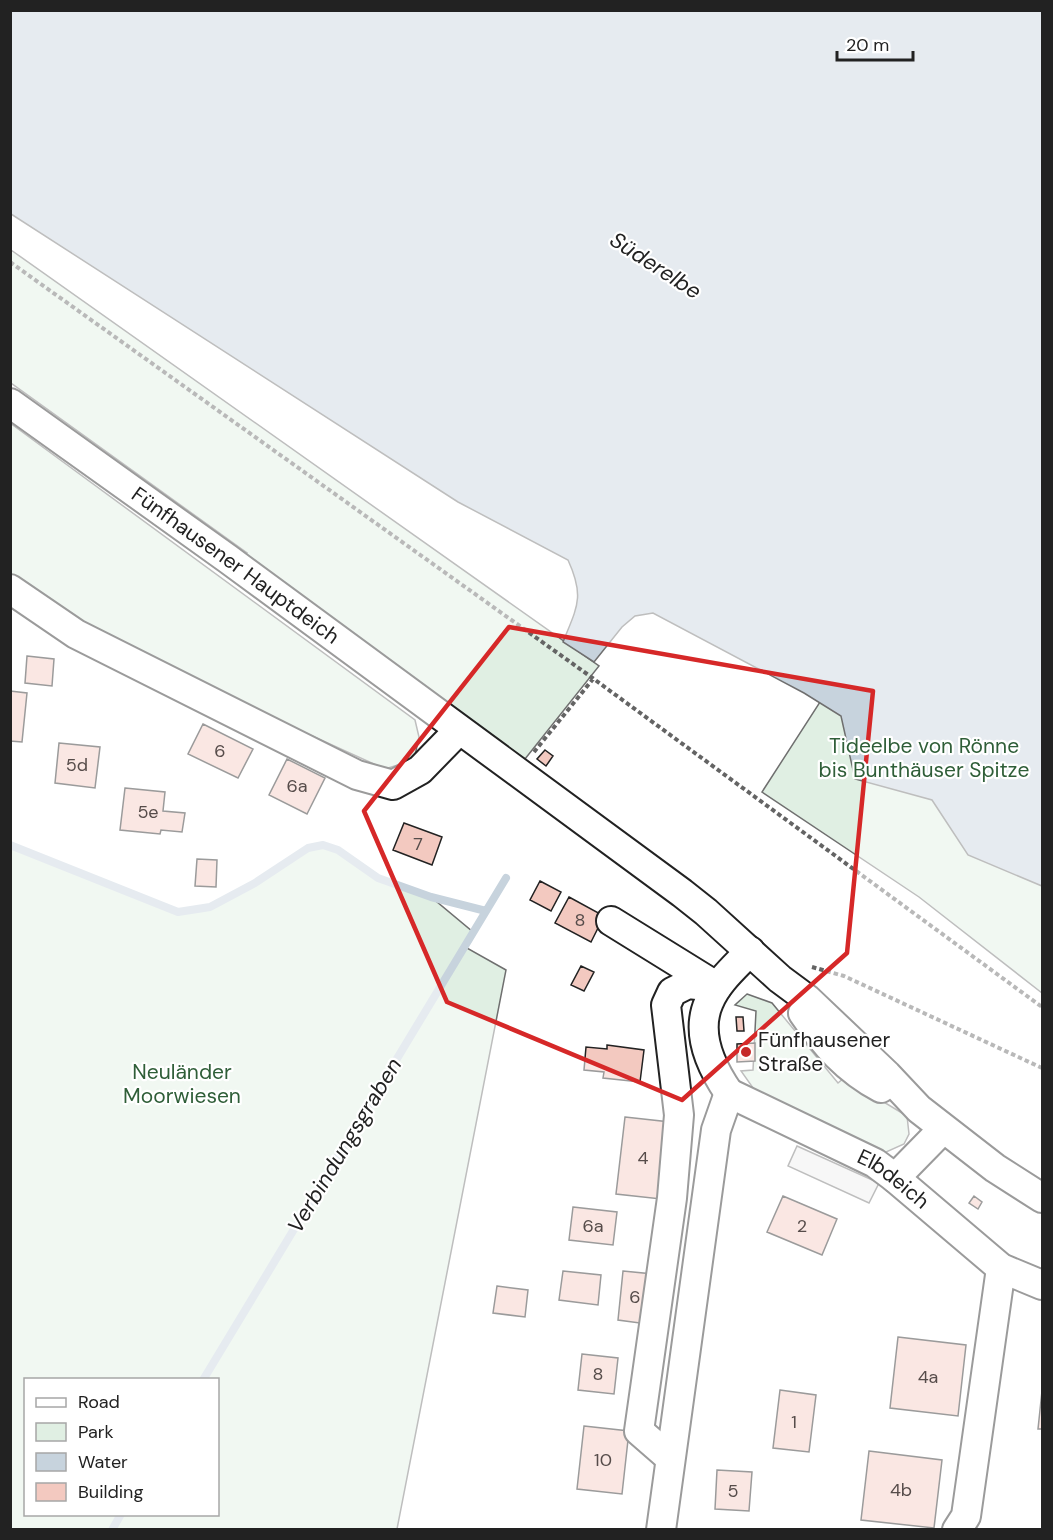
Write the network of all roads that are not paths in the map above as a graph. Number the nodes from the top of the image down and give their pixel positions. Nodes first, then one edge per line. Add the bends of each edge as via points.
1 (10, 403) edge
2 (10, 589) edge
3 (459, 730) junction
4 (611, 921) dead end
5 (750, 951) junction
6 (717, 987) junction
7 (729, 1093) junction
8 (943, 1129) junction
9 (895, 1178) junction
10 (1042, 1198) edge
11 (1001, 1268) junction
12 (1042, 1285) edge
13 (670, 1458) junction
14 (661, 1530) edge
15 (957, 1530) edge

1 - 3 street, Fünfhausener Hauptdeich
2 - 3 street via 76,634 357,775 393,785 420,770
3 - 5 street, Fünfhausener Hauptdeich via 706,912
4 - 6 street
5 - 6 street
5 - 8 street via 791,972 823,1041 840,1060 875,1086 919,1109
6 - 7 street via 707,1008 704,1033 706,1048
6 - 13 street via 688,984 672,992 666,1005 679,1115 672,1198 639,1431
7 - 9 street, Elbdeich via 875,1163
7 - 13 street via 716,1130
8 - 9 street
8 - 10 street
9 - 11 street, Elbdeich
11 - 12 street, Elbdeich
11 - 15 street via 966,1516
13 - 14 street

